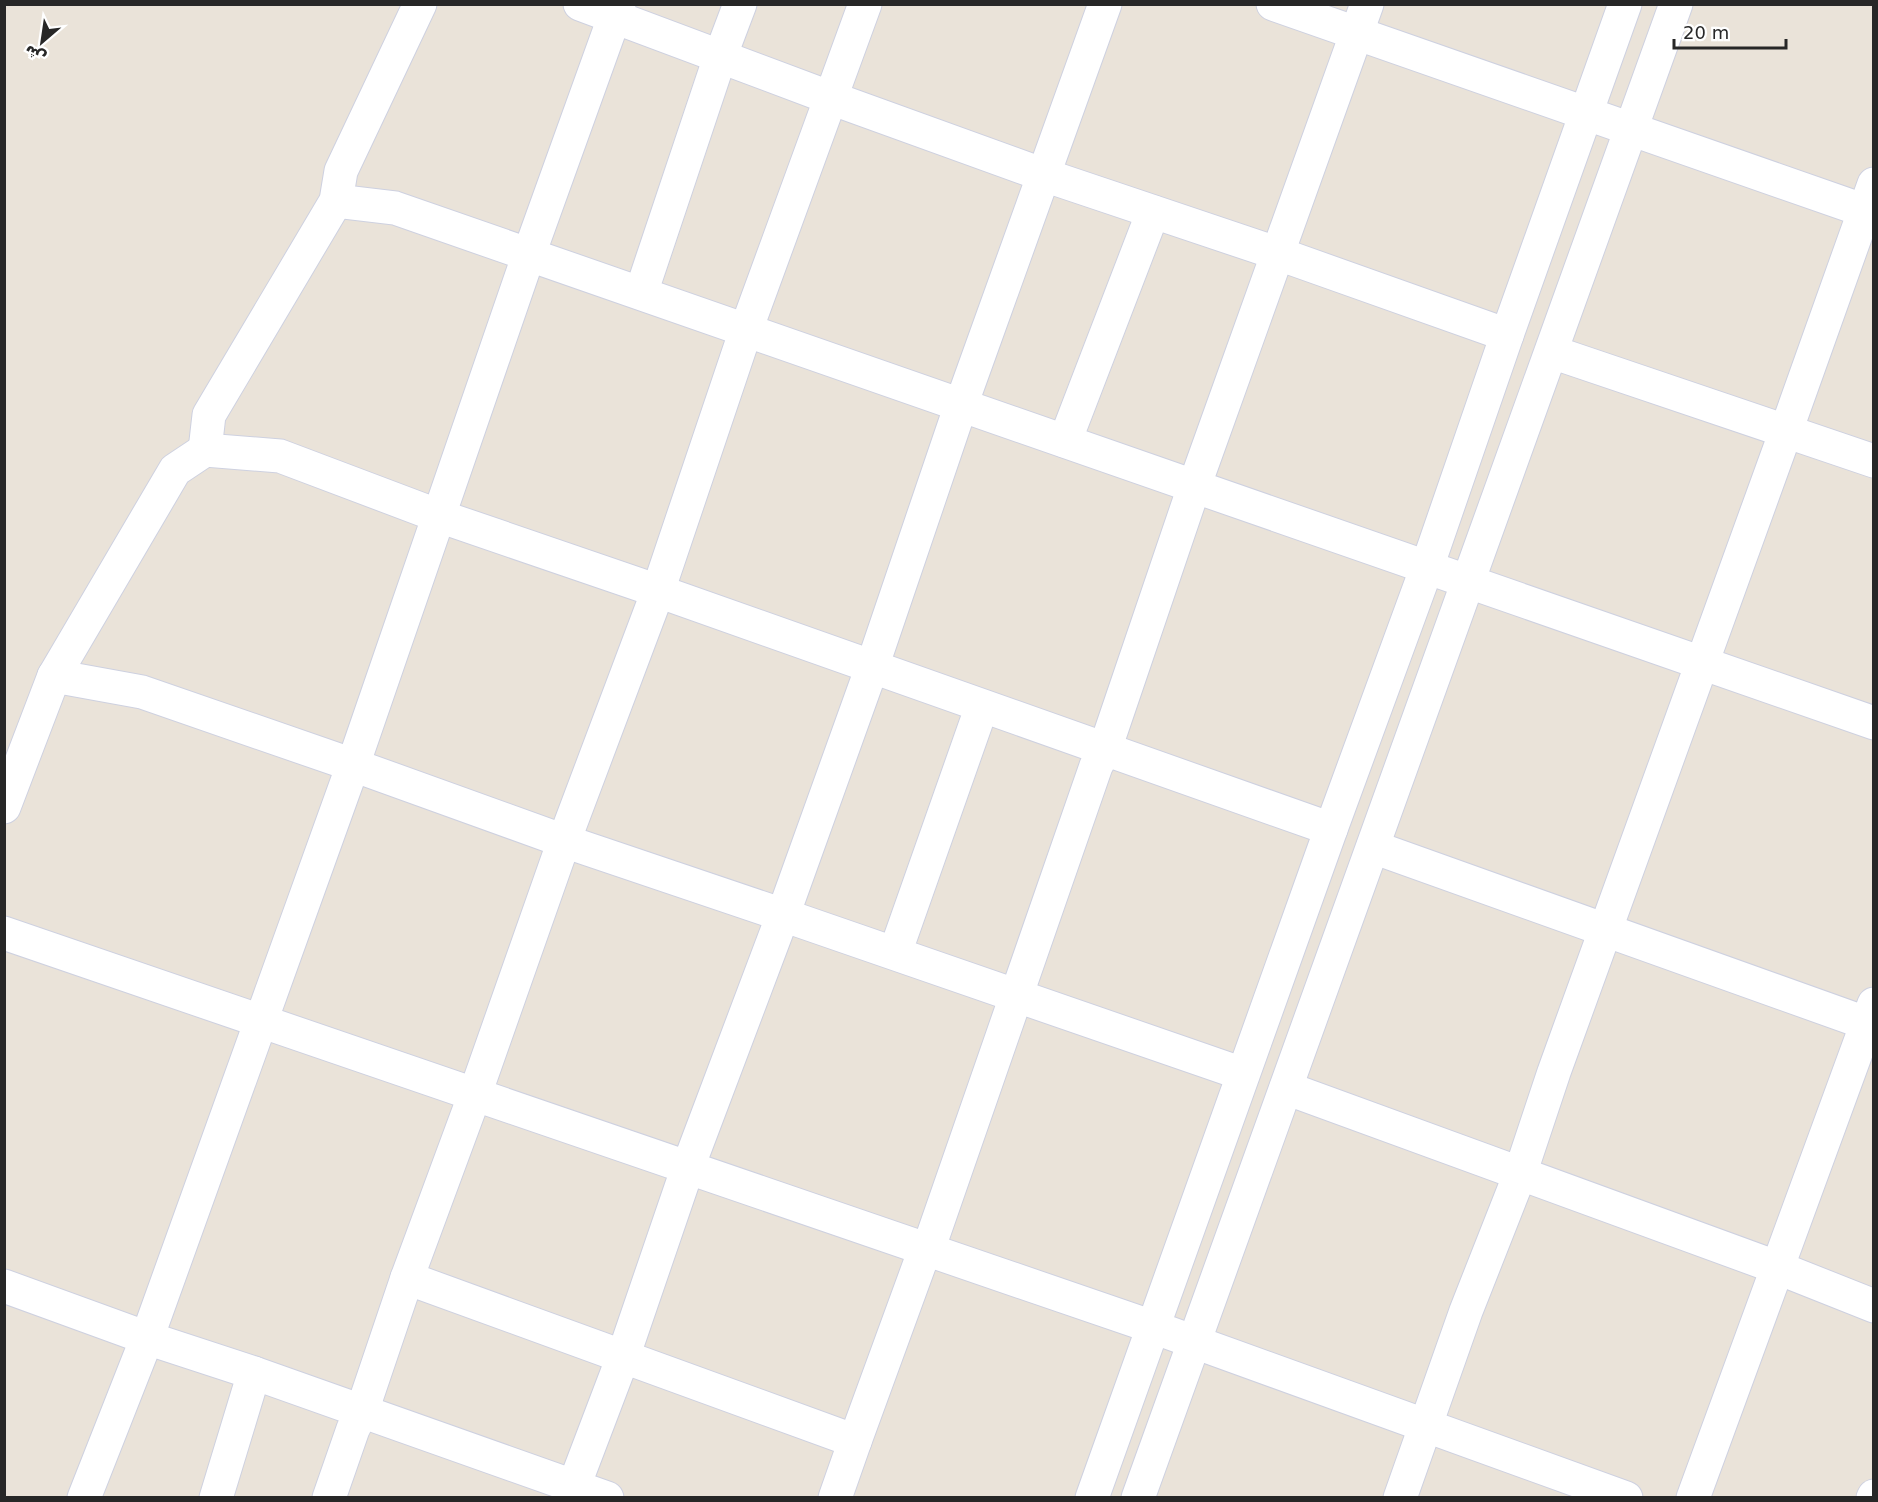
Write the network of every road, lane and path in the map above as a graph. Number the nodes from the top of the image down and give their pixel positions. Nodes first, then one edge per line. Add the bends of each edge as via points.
1 (420, 4) edge
2 (580, 4) edge
3 (740, 4) edge
4 (866, 4) edge
5 (1105, 4) edge
6 (1273, 4) edge
7 (1625, 4) edge
8 (1676, 4) edge
9 (617, 11) edge
10 (1362, 19) edge
11 (720, 57) junction
12 (831, 98) junction
13 (1586, 113) junction
14 (1632, 128) junction
15 (1044, 175) junction
16 (336, 201) junction
17 (1870, 203) edge
18 (1153, 212) junction
19 (529, 254) junction
20 (1279, 254) junction
21 (641, 293) junction
22 (746, 330) junction
23 (1507, 335) junction
24 (1552, 352) junction
25 (961, 405) junction
26 (1786, 431) junction
27 (1065, 441) junction
28 (205, 450) junction
29 (1874, 461) edge
30 (1194, 486) junction
31 (439, 516) junction
32 (1427, 567) junction
33 (1468, 582) junction
34 (658, 591) junction
35 (1702, 663) junction
36 (872, 667) junction
37 (54, 676) junction
38 (982, 706) junction
39 (1874, 723) edge
40 (1105, 749) junction
41 (353, 765) junction
42 (4, 807) edge
43 (1331, 829) junction
44 (564, 841) junction
45 (1372, 847) junction
46 (783, 915) junction
47 (1606, 930) junction
48 (4, 933) edge
49 (896, 953) junction
50 (1015, 995) junction
51 (1871, 1018) edge
52 (260, 1020) junction
53 (1243, 1074) junction
54 (1286, 1088) junction
55 (475, 1094) junction
56 (688, 1167) junction
57 (1520, 1174) junction
58 (928, 1250) junction
59 (1776, 1267) junction
60 (407, 1278) junction
61 (4, 1286) edge
62 (1874, 1306) edge
63 (1153, 1327) junction
64 (147, 1338) junction
65 (1194, 1343) junction
66 (623, 1357) junction
67 (254, 1373) junction
68 (362, 1411) junction
69 (1425, 1425) junction
70 (855, 1441) junction
71 (574, 1486) junction
72 (84, 1497) edge
73 (216, 1497) edge
74 (329, 1497) edge
75 (607, 1497) edge
76 (835, 1497) edge
77 (1092, 1497) edge
78 (1138, 1497) edge
79 (1400, 1497) edge
80 (1626, 1497) edge
81 (1693, 1497) edge

1 - 16 street via 341,171
2 - 9 street
3 - 11 street
4 - 12 street
5 - 15 street
6 - 10 street
7 - 13 street
8 - 14 street
9 - 11 street
9 - 19 street
10 - 13 street
10 - 20 street
11 - 12 street
11 - 21 street
12 - 15 street
12 - 22 street
13 - 14 street
13 - 23 street
14 - 17 street
14 - 24 street
15 - 18 street
15 - 25 street
16 - 19 street via 395,208
16 - 28 street via 209,415
17 - 26 street
18 - 20 street
18 - 27 street
19 - 21 street
19 - 31 street
20 - 23 street
20 - 30 street
21 - 22 street
22 - 25 street
22 - 34 street
23 - 32 street
24 - 26 street
24 - 33 street
25 - 27 street
25 - 36 street
26 - 29 street
26 - 35 street
27 - 30 street
28 - 31 street via 280,456
28 - 37 street via 175,470
30 - 32 street
30 - 40 street
31 - 34 street
31 - 41 street
32 - 33 street
32 - 43 street
33 - 35 street
33 - 45 street
34 - 36 street
34 - 44 street
35 - 39 street
35 - 47 street
36 - 38 street
36 - 46 street
37 - 41 street via 142,692
37 - 42 street
38 - 40 street
38 - 49 street
40 - 43 street
40 - 50 street
41 - 44 street
41 - 52 street
43 - 53 street
44 - 46 street
44 - 55 street
45 - 47 street
45 - 54 street
46 - 49 street
46 - 56 street
47 - 51 street
47 - 57 street
48 - 52 street
49 - 50 street
50 - 53 street
50 - 58 street
51 - 59 street
52 - 55 street
52 - 64 street
53 - 63 street
54 - 57 street
54 - 65 street
55 - 56 street
55 - 60 street
56 - 58 street
56 - 66 street
57 - 59 street
57 - 69 street
58 - 63 street
58 - 70 street
59 - 62 street
59 - 81 street
60 - 66 street
60 - 68 street
61 - 64 street
63 - 65 street
63 - 77 street
64 - 67 street
64 - 72 street
65 - 69 street
65 - 78 street
66 - 70 street
66 - 71 street
67 - 68 street
67 - 73 street
68 - 71 street
68 - 74 street
69 - 79 street
69 - 80 street
70 - 76 street
71 - 75 street

